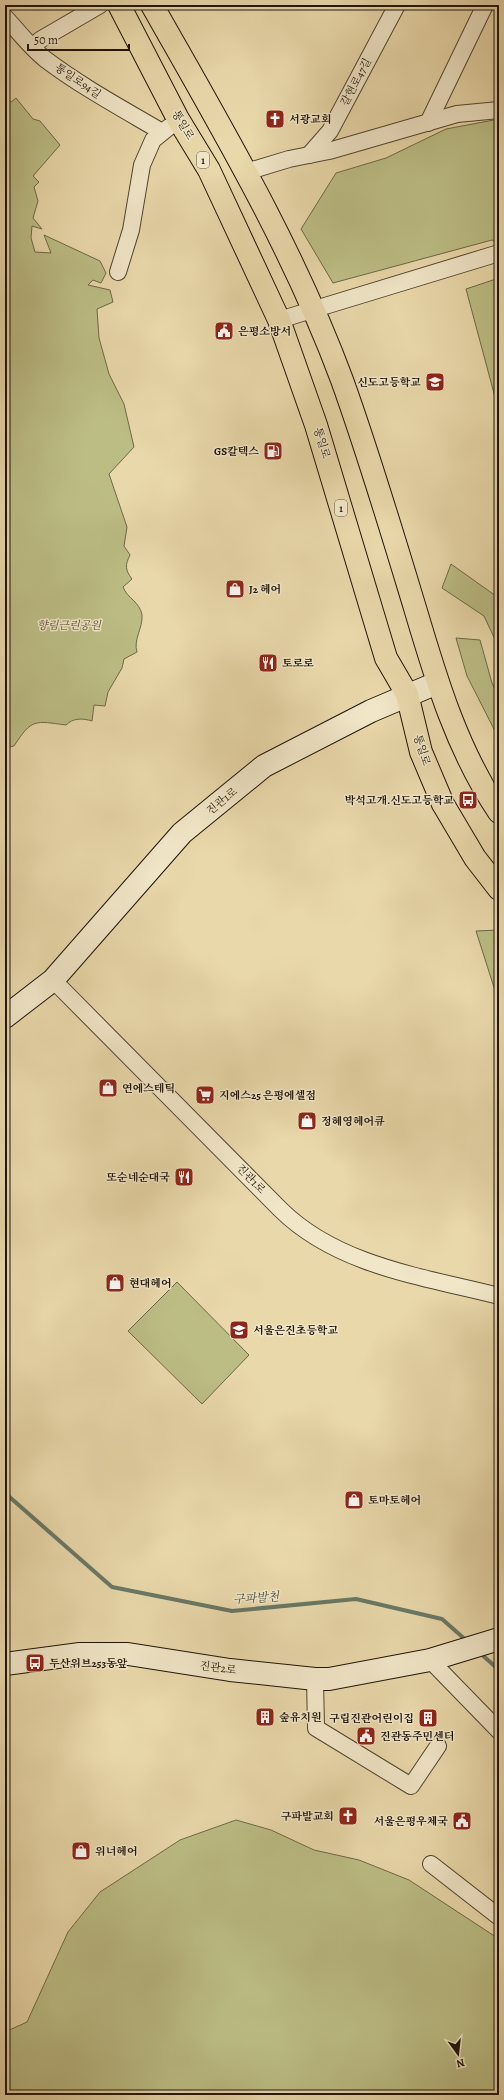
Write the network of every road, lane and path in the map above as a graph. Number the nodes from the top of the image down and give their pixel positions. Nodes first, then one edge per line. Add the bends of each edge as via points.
1 (100, 5) edge
2 (119, 5) edge
3 (152, 5) edge
4 (396, 5) edge
5 (484, 5) edge
6 (5, 17) edge
7 (33, 47) junction
8 (499, 110) edge
9 (428, 123) junction
10 (170, 125) junction
11 (309, 155) junction
12 (246, 172) junction
13 (499, 253) edge
14 (118, 272) dead end
15 (314, 308) junction
16 (279, 320) junction
17 (437, 683) junction
18 (407, 694) junction
19 (499, 812) edge
20 (499, 889) edge
21 (53, 980) junction
22 (5, 1017) edge
23 (499, 1296) edge
24 (498, 1640) edge
25 (440, 1657) junction
26 (5, 1664) edge
27 (314, 1679) junction
28 (499, 1731) edge
29 (438, 1746) dead end
30 (431, 1864) dead end
31 (499, 1917) edge

1 - 7 street via 40,40
2 - 10 main road, 통일로 / 1
3 - 12 main road
4 - 11 street, 갈현로47길 via 330,131
5 - 9 street
6 - 7 street, 통일로94길
7 - 10 street, 통일로94길 via 89,89
8 - 9 street via 457,114
9 - 11 street
10 - 14 street via 153,140 142,164 131,230
10 - 16 main road, 통일로 / 1 via 209,170
11 - 12 street
12 - 15 main road
13 - 15 street
15 - 16 street
15 - 17 main road via 367,455
16 - 18 main road, 통일로 / 1 via 316,425 386,658
17 - 18 main road, 진관1로
17 - 19 main road via 458,736 485,792
18 - 20 main road, 통일로 / 1 via 421,752 443,804 475,858
18 - 21 main road, 진관1로 via 264,766 182,833
21 - 22 main road, 진관1로
21 - 23 street, 진관1로 via 284,1214 305,1232 342,1252 382,1266
24 - 25 main road, 진관2로
25 - 27 main road, 진관2로 via 341,1678
25 - 28 street
26 - 27 main road, 진관2로 via 80,1654 128,1654 230,1670
27 - 29 street via 316,1728 411,1786
30 - 31 street

